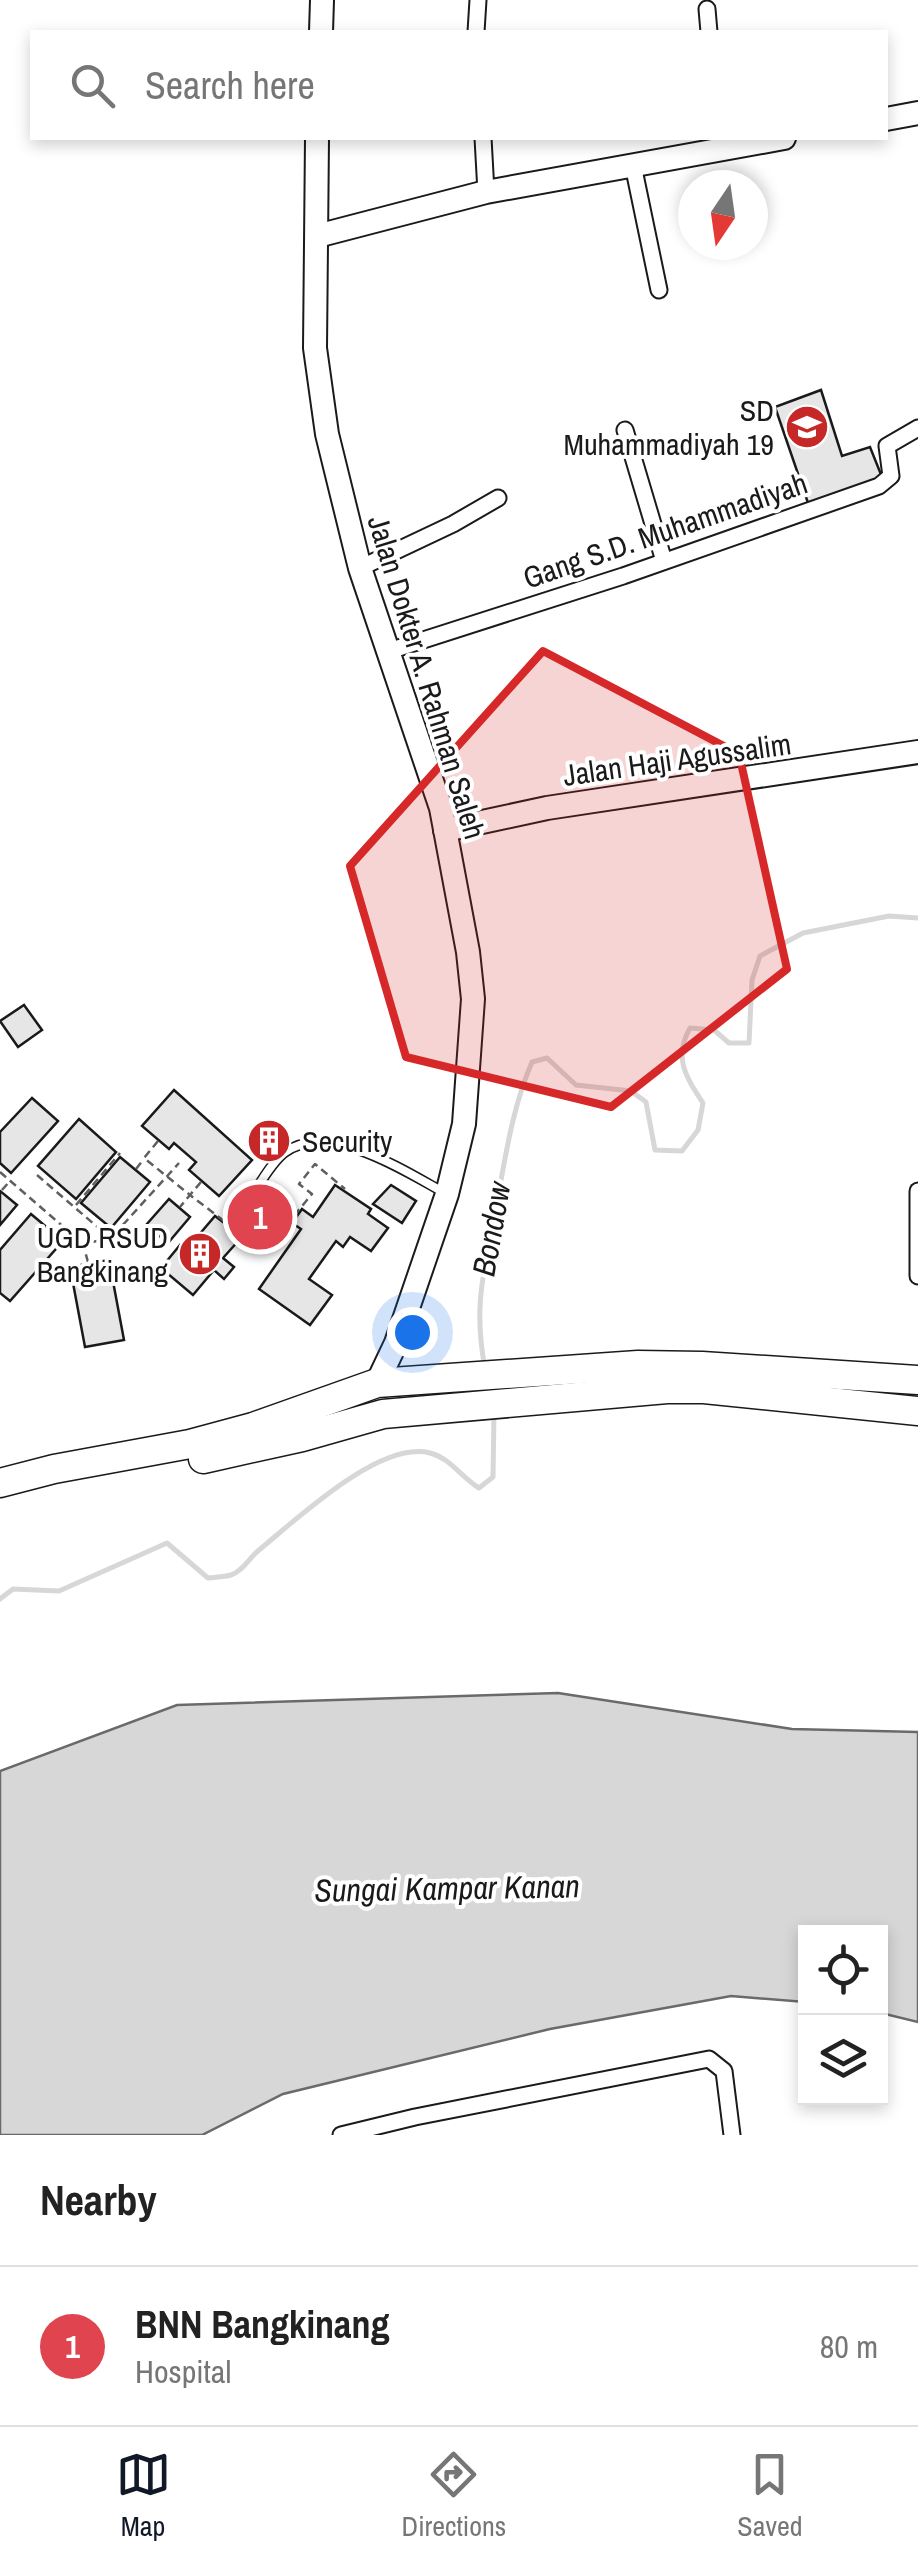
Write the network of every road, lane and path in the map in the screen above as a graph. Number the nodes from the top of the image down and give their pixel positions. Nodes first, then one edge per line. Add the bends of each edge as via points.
1 (322, 0) edge
2 (478, 0) edge
3 (707, 9) dead end
4 (320, 30) edge
5 (476, 30) edge
6 (709, 30) edge
7 (918, 113) edge
8 (888, 119) edge
9 (316, 140) edge
10 (482, 140) edge
11 (758, 140) edge
12 (720, 143) edge
13 (633, 165) junction
14 (486, 192) junction
15 (317, 236) junction
16 (659, 290) dead end
17 (918, 428) edge
18 (625, 430) dead end
19 (498, 498) dead end
20 (664, 562) junction
21 (360, 568) junction
22 (389, 651) junction
23 (918, 752) edge
24 (445, 830) junction
25 (158, 1141) dead end
26 (120, 1153) dead end
27 (144, 1158) junction
28 (180, 1163) dead end
29 (136, 1168) dead end
30 (0, 1172) edge
31 (37, 1175) dead end
32 (168, 1177) junction
33 (10, 1181) junction
34 (201, 1182) dead end
35 (345, 1189) dead end
36 (2, 1190) edge
37 (918, 1191) edge
38 (447, 1194) junction
39 (190, 1195) junction
40 (247, 1203) dead end
41 (74, 1207) junction
42 (180, 1208) dead end
43 (55, 1220) junction
44 (224, 1220) dead end
45 (49, 1226) dead end
46 (240, 1231) dead end
47 (110, 1238) junction
48 (83, 1244) junction
49 (88, 1262) dead end
50 (918, 1276) edge
51 (396, 1343) junction
52 (918, 1380) edge
53 (412, 1381) junction
54 (376, 1383) junction
55 (450, 1393) junction
56 (918, 1411) edge
57 (0, 1483) edge
58 (0, 1497) edge
59 (341, 2135) edge
60 (732, 2135) edge

1 - 4 main road
2 - 5 street
3 - 6 street
7 - 8 main road
9 - 15 main road, Jalan Dokter A. Rahman Saleh
10 - 14 street
11 - 12 main road
12 - 13 main road
13 - 14 main road
13 - 16 street
14 - 15 main road
15 - 21 main road, Jalan Dokter A. Rahman Saleh via 321,398
17 - 20 street, Gang S.D. Muhammadiyah via 887,446 891,476 879,486
18 - 20 street
19 - 21 street
20 - 22 street, Gang S.D. Muhammadiyah
21 - 22 main road, Jalan Dokter A. Rahman Saleh
22 - 24 main road, Jalan Dokter A. Rahman Saleh
23 - 24 main road, Jalan Haji Agussalim via 547,808
24 - 38 main road, Jalan Dokter A. Rahman Saleh via 473,999 464,1124
25 - 27 path
26 - 41 path
27 - 29 path
27 - 32 path
28 - 32 path
30 - 33 path
31 - 41 path
32 - 39 path
32 - 47 path
33 - 36 path
33 - 43 path
34 - 39 path
35 - 46 path via 316,1164 299,1184 312,1194 265,1251
37 - 50 street
38 - 40 lane via 355,1147 323,1142 282,1154
38 - 51 main road, Jalan Dokter A. Rahman Saleh
39 - 42 path
39 - 44 path
41 - 47 path
43 - 45 path
43 - 48 path
47 - 48 path
48 - 49 path
51 - 53 main road
51 - 54 main road, Jalan Dokter A. Rahman Saleh
52 - 55 highway via 591,1366 515,1373
53 - 54 highway
53 - 55 highway
54 - 57 highway via 252,1428
55 - 56 highway via 519,1402 704,1389
55 - 58 highway via 302,1437
59 - 60 street via 710,2058 724,2071

